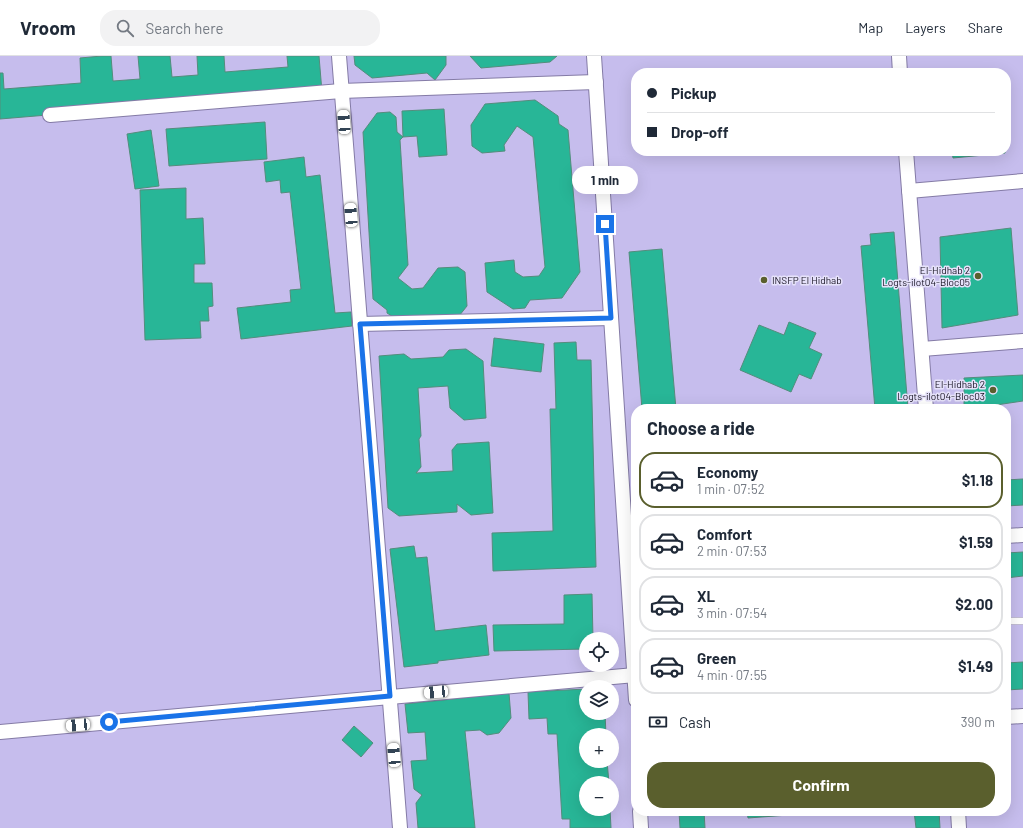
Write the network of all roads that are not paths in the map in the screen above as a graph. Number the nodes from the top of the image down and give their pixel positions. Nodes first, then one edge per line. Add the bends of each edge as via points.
1 (339, 56) edge
2 (594, 56) edge
3 (899, 56) edge
4 (900, 68) edge
5 (596, 82) junction
6 (341, 91) junction
7 (50, 115) dead end
8 (906, 156) edge
9 (1023, 181) edge
10 (909, 191) junction
11 (611, 318) junction
12 (360, 324) junction
13 (1023, 341) edge
14 (922, 349) junction
15 (926, 404) edge
16 (1023, 535) edge
17 (1011, 536) edge
18 (631, 616) edge
19 (1011, 621) edge
20 (1023, 621) edge
21 (631, 675) edge
22 (390, 696) junction
23 (1023, 716) edge
24 (1011, 717) edge
25 (0, 732) edge
26 (640, 816) edge
27 (958, 816) edge
28 (400, 828) edge
29 (641, 828) edge
30 (959, 828) edge

1 - 6 street
2 - 5 street
3 - 4 street
5 - 6 street
5 - 11 street
6 - 7 street
6 - 12 street
8 - 10 street
9 - 10 street
10 - 14 street
11 - 12 street
11 - 18 street
12 - 22 street
13 - 14 street
14 - 15 street
16 - 17 street
19 - 20 lane
21 - 22 street
22 - 25 street
22 - 28 street
23 - 24 street
26 - 29 street
27 - 30 street

